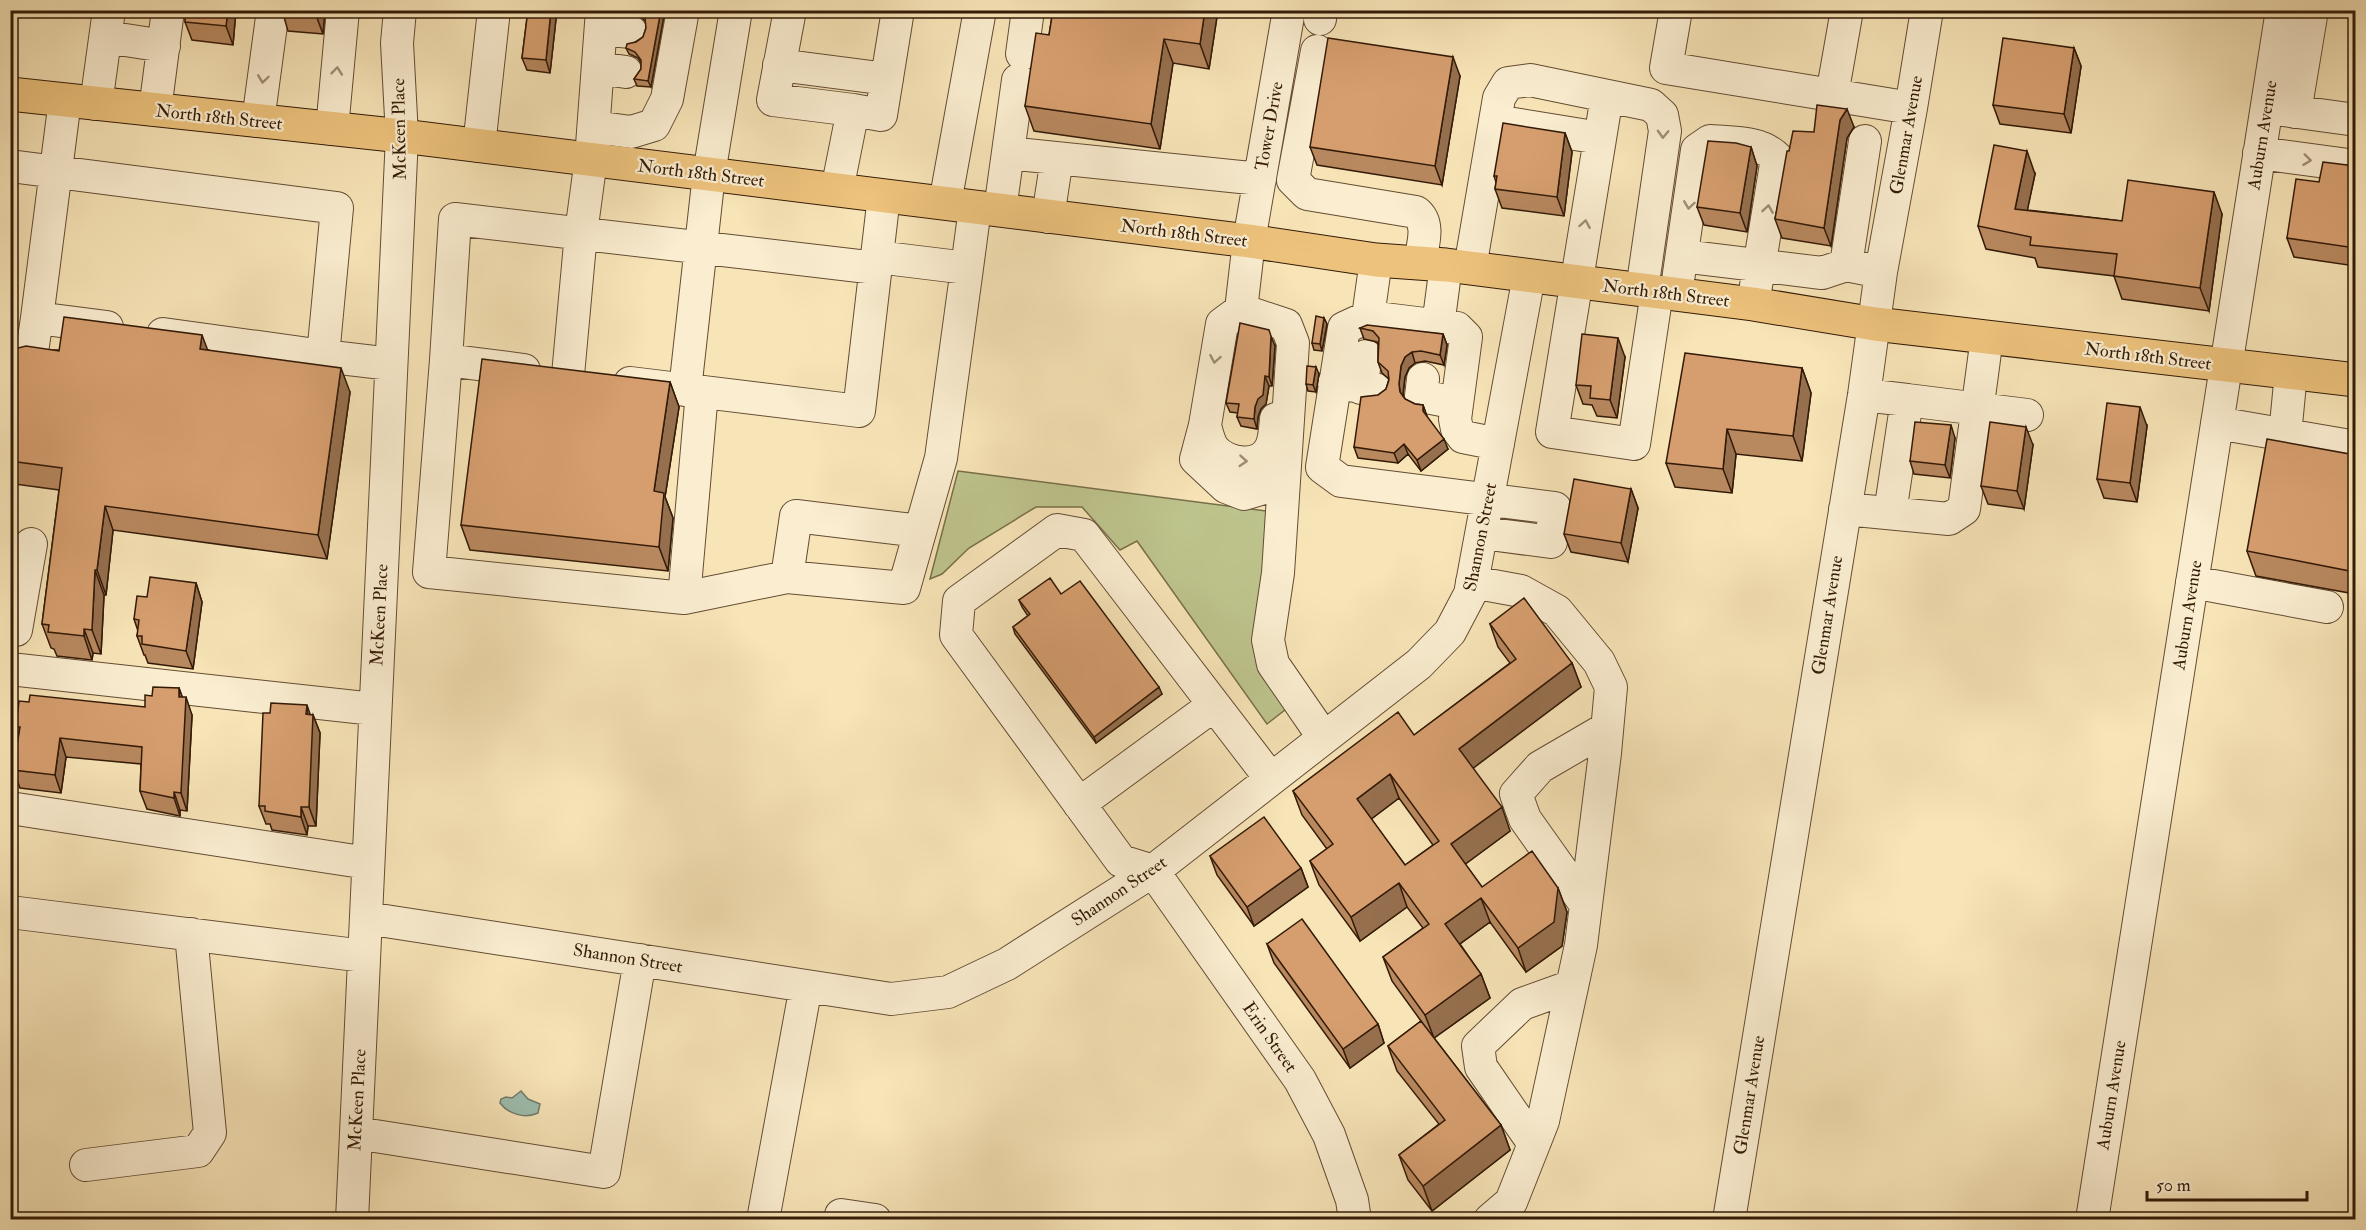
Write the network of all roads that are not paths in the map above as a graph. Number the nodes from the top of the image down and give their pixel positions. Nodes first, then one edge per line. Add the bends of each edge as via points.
1 (168, 10) edge
2 (273, 10) edge
3 (343, 10) edge
4 (400, 10) edge
5 (494, 10) edge
6 (736, 10) edge
7 (790, 10) edge
8 (898, 10) edge
9 (980, 10) edge
10 (1028, 10) edge
11 (1289, 10) edge
12 (1676, 10) edge
13 (1847, 10) edge
14 (1926, 10) edge
15 (2282, 10) edge
16 (2312, 10) edge
17 (107, 24) edge
18 (611, 24) edge
19 (676, 27) edge
20 (164, 45) junction
21 (1317, 51) dead end
22 (779, 65) junction
23 (887, 79) junction
24 (10, 94) edge
25 (1832, 95) junction
26 (1607, 96) junction
27 (81, 102) junction
28 (1911, 108) junction
29 (155, 110) junction
30 (853, 110) junction
31 (2281, 110) junction
32 (2355, 120) edge
33 (258, 121) junction
34 (1498, 121) junction
35 (594, 127) junction
36 (332, 129) junction
37 (402, 136) junction
38 (1600, 138) junction
39 (1865, 141) dead end
40 (479, 146) junction
41 (1008, 153) junction
42 (2259, 153) junction
43 (1057, 158) junction
44 (591, 159) junction
45 (10, 166) edge
46 (2355, 166) edge
47 (57, 172) junction
48 (709, 174) junction
49 (1260, 177) junction
50 (1293, 180) junction
51 (837, 190) junction
52 (884, 196) junction
53 (973, 207) junction
54 (1048, 217) junction
55 (581, 233) junction
56 (1249, 242) junction
57 (700, 248) junction
58 (1682, 256) junction
59 (1376, 260) junction
60 (877, 263) junction
61 (1445, 265) junction
62 (1846, 265) junction
63 (1759, 267) junction
64 (967, 268) junction
65 (1881, 272) junction
66 (1529, 276) junction
67 (1575, 282) junction
68 (1658, 292) junction
69 (1753, 304) junction
70 (1240, 310) junction
71 (37, 318) junction
72 (1875, 324) junction
73 (1396, 329) junction
74 (1288, 331) junction
75 (1987, 337) junction
76 (323, 356) junction
77 (10, 360) edge
78 (446, 360) junction
79 (391, 363) junction
80 (2225, 365) junction
81 (2291, 373) junction
82 (568, 375) junction
83 (1423, 379) dead end
84 (2355, 380) edge
85 (694, 391) junction
86 (1507, 393) junction
87 (1458, 394) junction
88 (1864, 395) junction
89 (1908, 400) junction
90 (1976, 409) junction
91 (2027, 415) dead end
92 (2217, 423) junction
93 (1205, 425) junction
94 (2284, 435) junction
95 (1498, 444) junction
96 (2355, 447) edge
97 (1284, 482) junction
98 (1488, 499) junction
99 (1845, 509) junction
100 (1890, 513) junction
101 (920, 531) junction
102 (1482, 533) junction
103 (31, 544) dead end
104 (381, 568) junction
105 (429, 572) junction
106 (787, 577) junction
107 (1472, 582) junction
108 (2192, 582) junction
109 (684, 598) junction
110 (2327, 607) dead end
111 (12, 639) edge
112 (10, 669) edge
113 (1214, 705) junction
114 (374, 709) junction
115 (1607, 728) junction
116 (1324, 738) junction
117 (1271, 779) junction
118 (1079, 804) junction
119 (10, 807) edge
120 (368, 863) junction
121 (1152, 871) junction
122 (1586, 905) junction
123 (10, 912) edge
124 (366, 918) junction
125 (191, 934) junction
126 (364, 956) junction
127 (640, 960) junction
128 (806, 986) junction
129 (1572, 986) junction
130 (356, 1133) junction
131 (1534, 1144) junction
132 (86, 1165) dead end
133 (352, 1220) edge
134 (763, 1220) edge
135 (840, 1220) edge
136 (875, 1220) edge
137 (1355, 1220) edge
138 (1490, 1220) edge
139 (1729, 1220) edge
140 (2092, 1220) edge

1 - 20 street
2 -> 33 street
36 -> 3 street
4 - 37 street, McKeen Place via 397,43
5 - 40 street
6 - 48 street
7 - 22 street
8 - 23 street
9 - 53 street
10 - 41 street
11 - 49 street, Tower Drive
12 - 25 street via 1666,68
13 - 25 street
14 - 28 street, Glenmar Avenue
15 - 31 street, Auburn Avenue
16 - 31 street
17 - 20 street
17 - 27 street
18 - 35 street via 612,70
19 - 35 street via 667,99 654,125 631,132
20 - 29 street
21 - 50 street
22 - 23 street
22 - 30 street via 773,100
23 - 30 street via 881,115
24 - 27 main road, North 18th Street
25 - 28 street
26 - 34 street via 1530,80 1508,83 1498,98
26 - 38 street
26 -> 68 street via 1651,105 1662,115 1665,131
27 - 29 main road, North 18th Street
27 - 47 street
28 - 65 street, Glenmar Avenue
29 - 33 main road, North 18th Street
30 - 51 street
31 - 32 street
31 - 42 street, Auburn Avenue
33 - 36 main road, North 18th Street
34 - 38 street
34 - 61 street via 1476,234
35 - 44 street
36 - 37 main road, North 18th Street
37 - 40 main road, North 18th Street
37 - 79 street, McKeen Place
67 -> 38 street
39 - 62 street
40 - 44 main road, North 18th Street
41 - 43 street
41 - 53 street
42 -> 46 street
42 - 80 street, Auburn Avenue
43 - 49 street
43 - 54 street
44 - 48 main road, North 18th Street
44 - 55 street
45 - 47 street
47 - 71 street
47 - 76 street via 337,208
48 - 51 main road, North 18th Street
48 - 57 street
49 - 50 street
49 - 56 street, Tower Drive
50 - 61 street via 1306,195 1416,212
51 - 52 main road, North 18th Street
52 - 53 main road, North 18th Street
52 - 60 street
53 - 54 main road, North 18th Street
53 - 64 street
54 - 56 main road, North 18th Street
55 - 57 street
55 - 78 street via 455,219
55 - 82 street
56 - 59 main road, North 18th Street
56 - 70 street, Tower Drive
57 - 60 street
57 - 85 street
58 - 63 street
63 -> 58 street via 1777,158 1762,147 1710,141 1697,150
58 - 68 street
59 - 61 main road, North 18th Street
59 - 73 street
60 - 64 street
60 - 85 street via 859,411
61 - 66 main road, North 18th Street
61 - 73 street
62 - 63 street via 1822,273
62 - 65 street
63 - 69 street
64 - 101 street via 941,458
65 - 72 street, Glenmar Avenue
66 - 67 main road, North 18th Street
66 - 86 street, Shannon Street
67 - 68 main road, North 18th Street
67 - 68 street via 1552,432 1634,444
68 - 69 main road, North 18th Street
69 - 72 main road, North 18th Street
70 - 74 street via 1286,325
70 -> 93 street via 1222,324
71 - 76 street
71 - 77 street via 32,352
72 - 75 main road, North 18th Street
72 - 88 street, Glenmar Avenue
73 - 87 street via 1457,328 1466,337
73 - 98 street via 1344,328 1357,387 1322,467 1341,481
93 -> 74 street via 1211,446 1218,454 1236,462 1250,463 1263,458 1271,448
74 - 97 street via 1293,343
75 - 80 main road, North 18th Street
75 - 90 street
76 - 79 street
78 - 82 street
78 - 105 street
79 - 104 street, McKeen Place
80 - 81 main road, North 18th Street
80 - 92 street, Auburn Avenue
81 - 84 main road, North 18th Street
81 - 94 street
82 - 85 street
83 - 87 street via 1421,396
85 - 109 street
86 - 87 street
86 - 95 street, Shannon Street
87 - 95 street via 1455,419 1463,437
88 - 89 street
88 - 99 street, Glenmar Avenue
89 - 90 street
89 - 100 street
90 - 91 street
90 - 100 street via 1964,509 1949,519
92 - 94 street
92 - 108 street, Auburn Avenue
93 - 97 street via 1196,459 1226,487 1244,494
94 - 96 street
95 - 98 street, Shannon Street
97 - 116 street via 1278,573 1268,640 1273,664
98 - 102 street, Shannon Street
98 - 102 street via 1555,508 1551,542
99 - 100 street
99 - 139 street, Glenmar Avenue
101 - 106 street via 904,588
101 - 106 street via 796,516
102 - 107 street, Shannon Street
103 - 111 street
104 - 105 street
104 - 114 street, McKeen Place
105 - 109 street
106 - 109 street
107 - 115 street via 1521,591 1557,611 1599,662 1611,687
107 - 116 street, Shannon Street via 1470,594 1450,632 1419,664
108 - 110 street
108 - 140 street, Auburn Avenue
112 - 114 street
113 - 117 street
113 - 118 street
113 - 118 street via 1084,535 1056,530 959,601 956,635
114 - 120 street, McKeen Place
115 - 122 street
115 - 122 street via 1540,767 1516,794 1525,819
116 - 117 street, Shannon Street
117 - 121 street, Shannon Street
118 - 121 street via 1121,861
119 - 120 street
120 - 124 street, McKeen Place
121 - 128 street, Shannon Street via 1007,964 948,992 891,999
121 - 137 street, Erin Street via 1300,1080 1329,1135
122 - 129 street
123 - 125 street
124 - 126 street, McKeen Place
124 - 127 street, Shannon Street
125 - 126 street
125 - 132 street via 210,1133 198,1151
126 - 130 street, McKeen Place
127 - 128 street, Shannon Street
127 - 130 street via 604,1172
128 - 134 street
129 - 131 street via 1543,1121
129 - 131 street via 1522,1005 1478,1046 1481,1067
130 - 133 street, McKeen Place
131 - 138 street via 1511,1202
135 - 136 street via 841,1215

